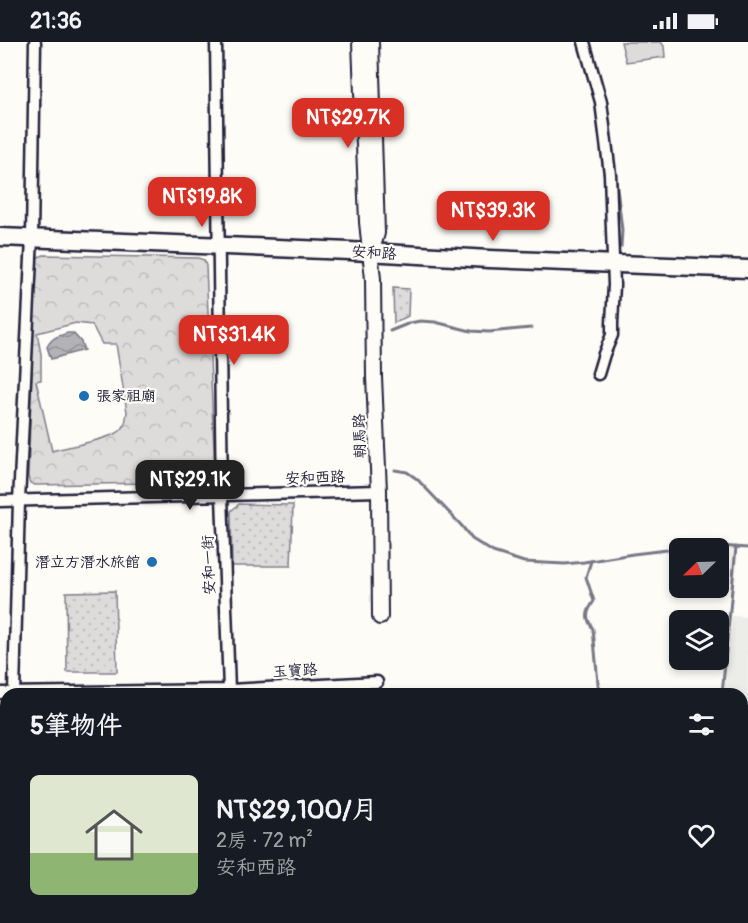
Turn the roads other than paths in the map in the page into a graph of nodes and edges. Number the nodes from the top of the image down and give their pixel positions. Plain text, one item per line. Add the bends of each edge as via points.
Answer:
1 (35, 42) edge
2 (216, 42) edge
3 (360, 42) edge
4 (371, 42) edge
5 (584, 42) edge
6 (0, 237) edge
7 (32, 238) junction
8 (218, 246) junction
9 (371, 252) junction
10 (613, 263) junction
11 (748, 269) edge
12 (598, 374) dead end
13 (379, 491) junction
14 (222, 496) junction
15 (0, 501) edge
16 (19, 501) junction
17 (380, 617) dead end
18 (377, 682) dead end
19 (14, 688) edge
20 (229, 688) edge
21 (266, 688) edge

1 - 7 street
2 - 8 street, 安和一街
3 - 9 street, 朝馬路
4 - 9 street, 朝馬路 via 377,233
5 - 10 street via 601,102 610,174
6 - 7 main road, 安和路
7 - 8 main road, 安和路
7 - 16 street
8 - 9 main road, 安和路
8 - 14 street, 安和一街
9 - 10 main road, 安和路
9 - 13 street, 朝馬路
10 - 11 main road, 安和路
10 - 12 street via 612,335
13 - 14 street, 安和西路
13 - 17 street, 朝馬路
14 - 16 street, 安和西路
14 - 20 street, 安和一街
15 - 16 street, 安和西路
16 - 19 street
18 - 21 street, 玉寶路

